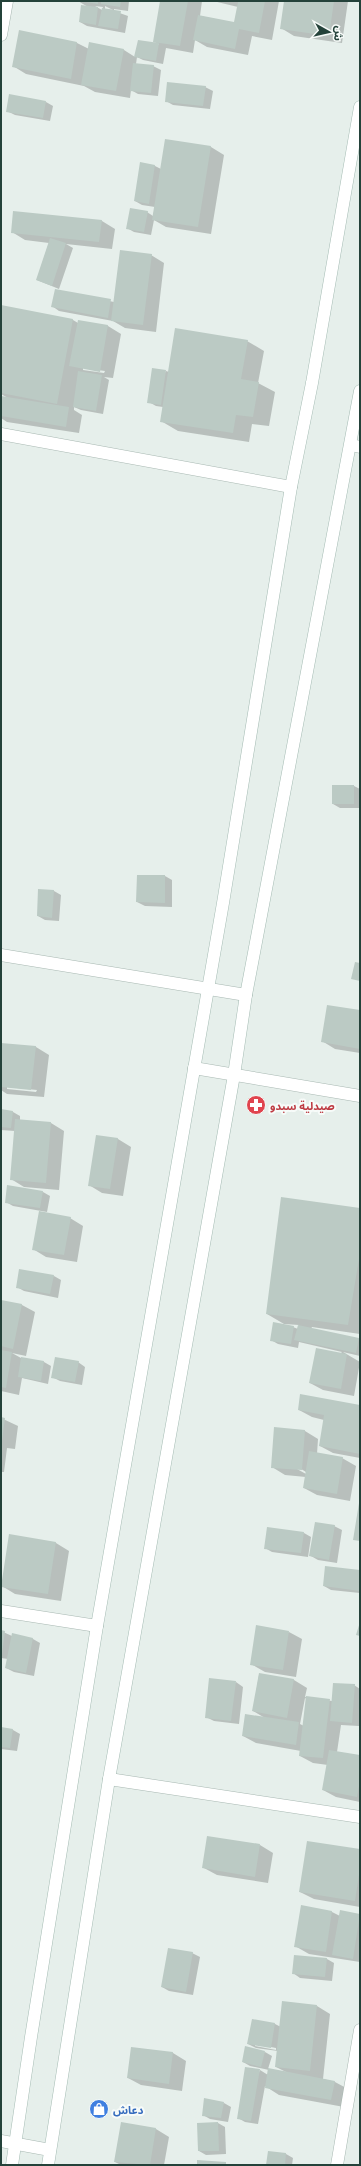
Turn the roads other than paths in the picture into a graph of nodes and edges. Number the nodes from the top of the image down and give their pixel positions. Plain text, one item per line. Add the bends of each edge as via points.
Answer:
1 (7, 1) edge
2 (1, 35) edge
3 (360, 107) edge
4 (360, 391) edge
5 (1, 434) edge
6 (355, 446) edge
7 (291, 487) junction
8 (1, 955) edge
9 (207, 988) junction
10 (246, 995) junction
11 (194, 1068) junction
12 (234, 1075) junction
13 (360, 1096) edge
14 (1, 1611) edge
15 (97, 1626) junction
16 (109, 1779) junction
17 (360, 1817) edge
18 (360, 2030) edge
19 (1, 2141) edge
20 (16, 2144) junction
21 (50, 2150) junction
22 (12, 2165) edge
23 (48, 2165) edge
24 (338, 2165) edge

1 - 2 main road
3 - 7 main road via 312,383
4 - 6 main road
5 - 7 main road
6 - 10 main road
7 - 9 main road
8 - 9 main road
9 - 10 main road
9 - 11 main road
10 - 12 main road
11 - 12 main road
11 - 15 main road
12 - 13 main road
12 - 16 main road
14 - 15 main road
15 - 20 main road
16 - 17 main road
16 - 21 main road
18 - 24 main road
19 - 20 main road
20 - 21 main road
20 - 22 main road
21 - 23 main road

